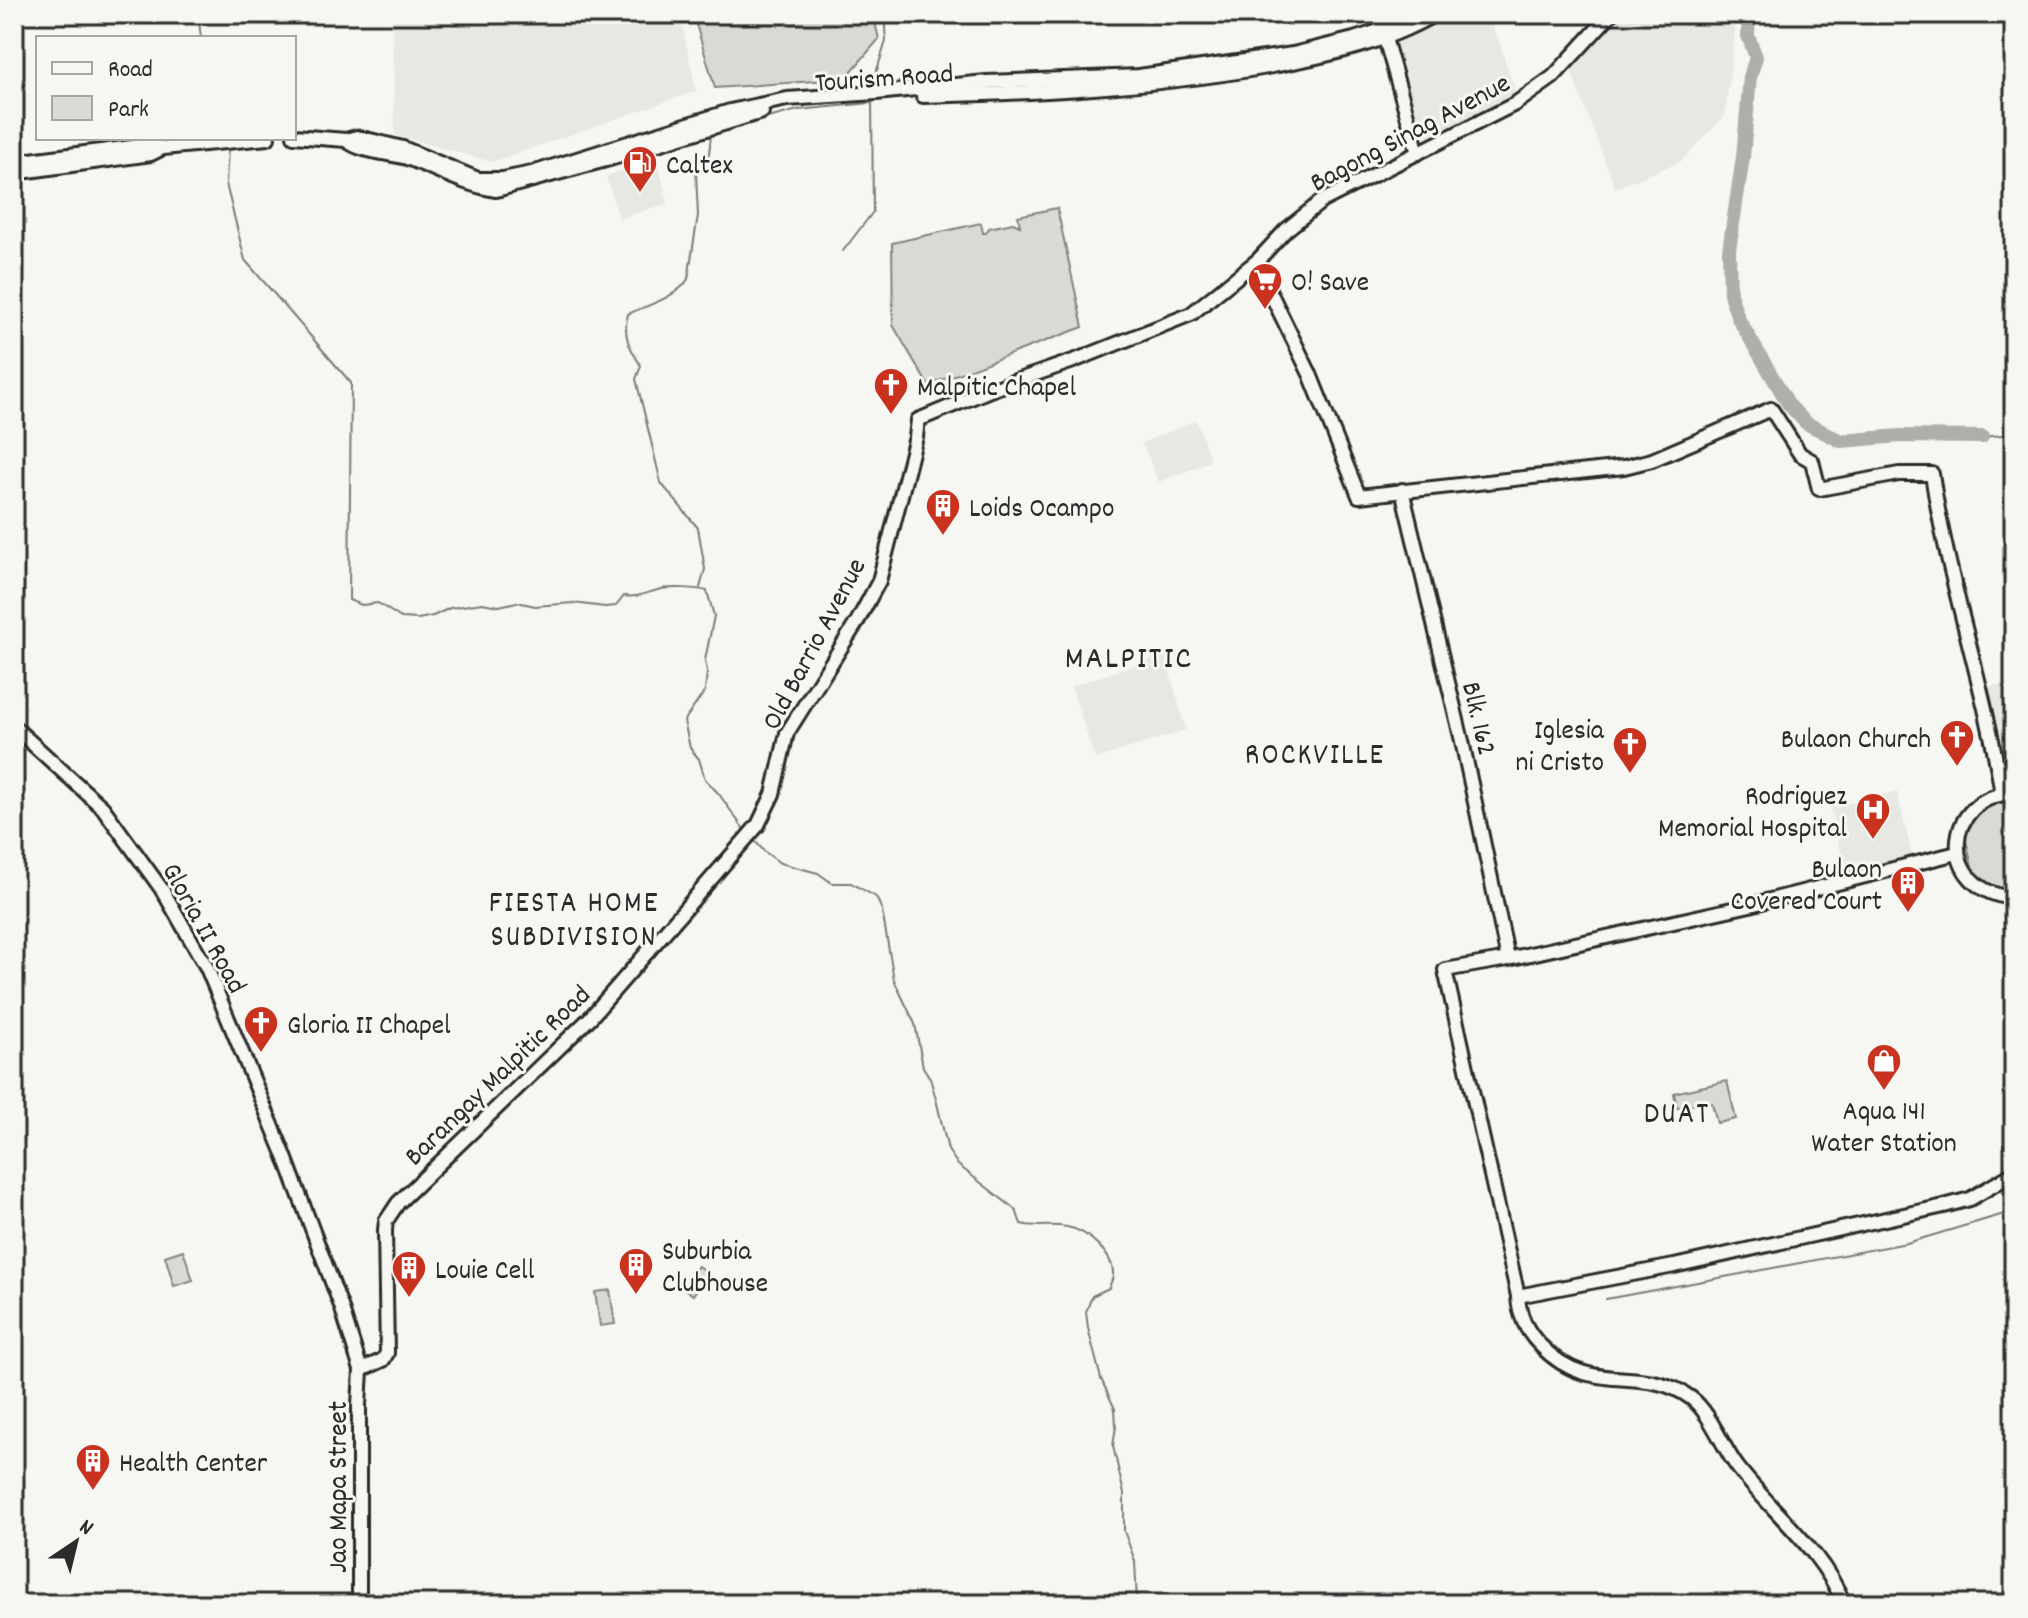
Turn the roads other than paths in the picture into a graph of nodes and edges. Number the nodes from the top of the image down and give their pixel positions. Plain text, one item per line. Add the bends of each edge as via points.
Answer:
1 (1378, 14) edge
2 (1415, 14) edge
3 (1435, 14) edge
4 (1611, 14) edge
5 (1383, 34) junction
6 (296, 136) edge
7 (244, 140) edge
8 (163, 148) junction
9 (1418, 153) junction
10 (14, 162) edge
11 (14, 173) edge
12 (1258, 260) junction
13 (918, 420) joint
14 (1402, 490) junction
15 (14, 727) edge
16 (2008, 793) edge
17 (748, 838) joint
18 (1957, 853) junction
19 (2014, 898) edge
20 (1508, 959) junction
21 (2014, 1173) edge
22 (1518, 1296) junction
23 (361, 1370) junction
24 (359, 1604) edge
25 (1844, 1604) edge

1 - 5 street
2 - 5 street, Tourism Road
3 - 5 street, Tourism Road
4 - 9 street, Bagong Sinag Avenue via 1543,86
5 - 6 street, Tourism Road via 1298,61 1175,82 869,96 769,110 496,190 346,140
5 - 9 street
7 - 8 street
8 - 10 street via 148,145
8 - 11 street
9 - 12 street, Bagong Sinag Avenue via 1322,201
12 - 13 street, Bagong Sinag Avenue via 1174,323
12 - 14 street via 1359,496
13 - 17 street, Old Barrio Avenue via 879,581 787,733 773,794
14 - 16 street via 1624,467 1771,409 1800,454 1812,461 1819,489 1899,474 1932,474
14 - 20 street, Blk. 162
15 - 23 street, Gloria II Road via 103,808 163,891 201,957 300,1195
16 - 18 street via 1977,804 1959,834
17 - 23 street, Barangay Malpitic Road via 590,1018 398,1203 385,1230 387,1353
18 - 19 street via 1968,878 1985,892
18 - 20 street
20 - 22 street via 1445,970
21 - 22 street via 1970,1199 1944,1206
22 - 25 street via 1525,1327 1563,1365 1586,1376 1669,1385 1698,1404 1738,1468 1817,1556
23 - 24 street, Jao Mapa Street

